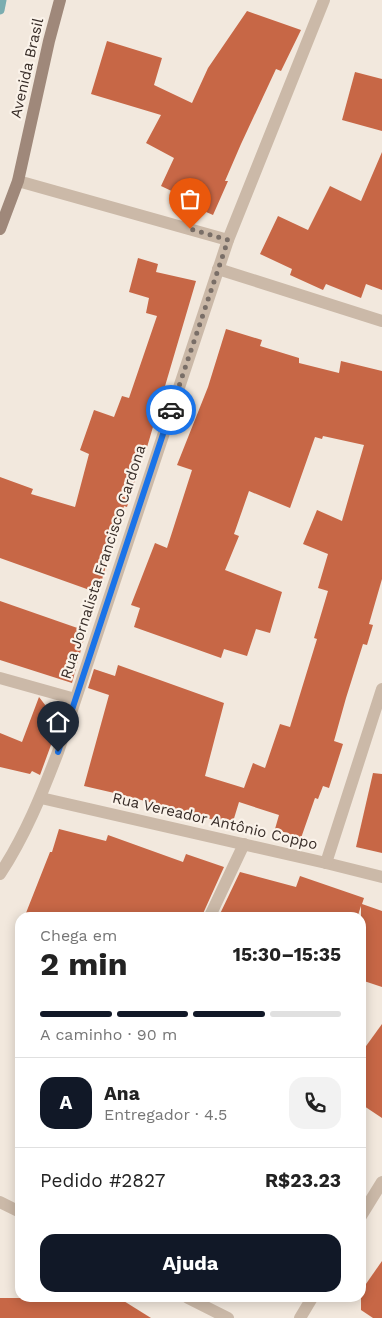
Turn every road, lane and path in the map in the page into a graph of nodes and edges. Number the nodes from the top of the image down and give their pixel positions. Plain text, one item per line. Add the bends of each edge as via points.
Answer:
1 (60, 0) edge
2 (324, 0) edge
3 (18, 181) junction
4 (0, 229) edge
5 (228, 240) junction
6 (218, 269) junction
7 (382, 321) edge
8 (0, 678) edge
9 (382, 689) edge
10 (75, 699) junction
11 (41, 798) junction
12 (244, 844) junction
13 (326, 863) junction
14 (0, 874) edge
15 (382, 877) edge
16 (213, 912) edge
17 (382, 1182) edge
18 (0, 1202) edge
19 (366, 1208) edge
20 (15, 1210) edge
21 (196, 1302) edge
22 (310, 1302) edge
23 (228, 1318) edge
24 (300, 1318) edge

1 - 3 main road, Avenida Brasil
2 - 5 street, Rua Jornalista Francisco Cardona
3 - 4 main road, Avenida Brasil
3 - 5 street
5 - 6 street, Rua Jornalista Francisco Cardona
6 - 7 street
6 - 10 street, Rua Jornalista Francisco Cardona
8 - 10 street
9 - 13 street
10 - 11 street, Rua Jornalista Francisco Cardona
11 - 12 street, Rua Vereador Antônio Coppo
11 - 14 street, Rua Jornalista Francisco Cardona
12 - 13 street, Rua Vereador Antônio Coppo
12 - 16 street
13 - 15 street, Rua Vereador Antônio Coppo
17 - 19 street
18 - 20 street
21 - 23 street
22 - 24 street

